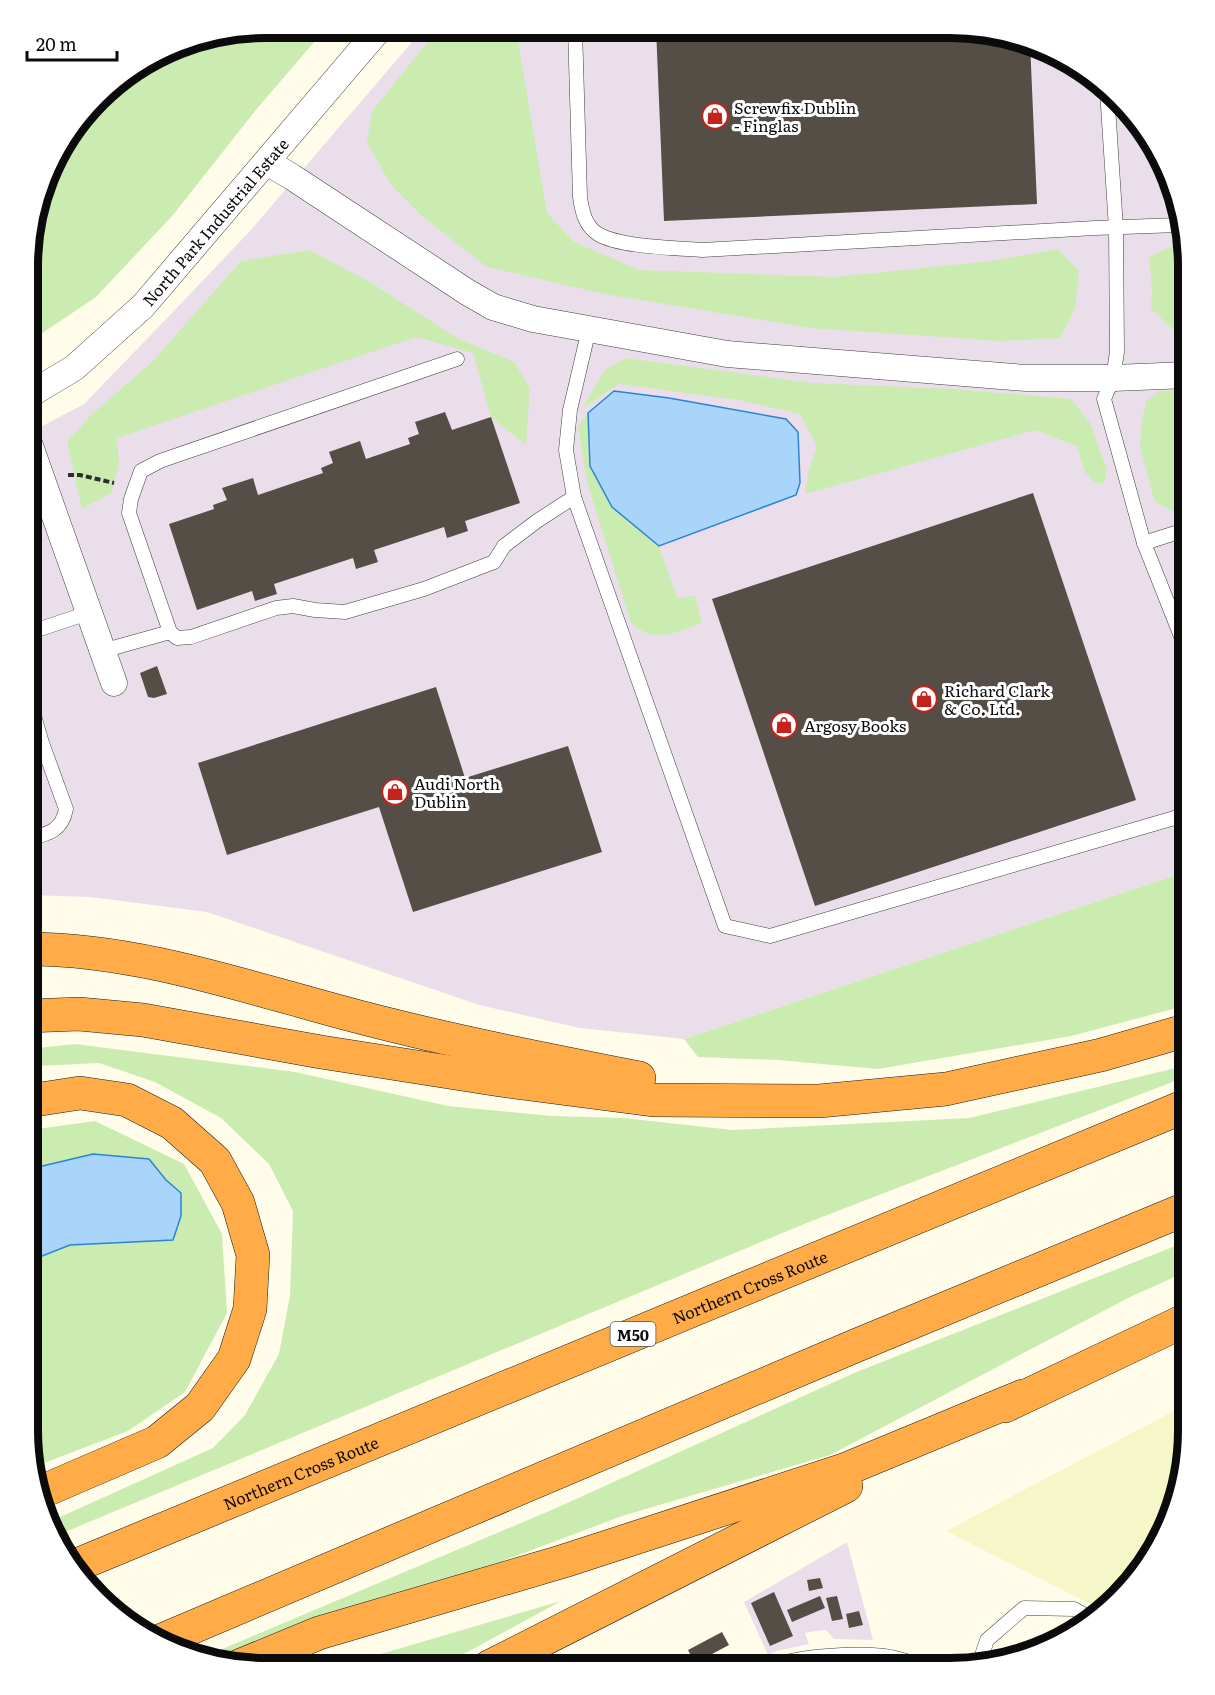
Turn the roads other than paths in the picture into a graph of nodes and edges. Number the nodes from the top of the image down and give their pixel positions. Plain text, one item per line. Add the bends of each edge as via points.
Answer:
1 (372, 38) edge
2 (575, 38) edge
3 (1108, 101) edge
4 (267, 162) junction
5 (1174, 225) edge
6 (1116, 228) junction
7 (589, 329) junction
8 (457, 359) dead end
9 (1178, 375) edge
10 (1113, 378) junction
11 (38, 390) edge
12 (38, 469) edge
13 (574, 497) junction
14 (1178, 532) edge
15 (1144, 543) junction
16 (88, 612) junction
17 (1178, 629) edge
18 (38, 630) edge
19 (170, 632) junction
20 (102, 651) junction
21 (114, 684) dead end
22 (38, 729) edge
23 (1178, 817) edge
24 (38, 837) edge
25 (38, 949) edge
26 (38, 1016) edge
27 (1178, 1033) edge
28 (38, 1100) edge
29 (731, 1100) junction
30 (1178, 1109) edge
31 (1178, 1212) edge
32 (1178, 1324) edge
33 (1023, 1396) junction
34 (45, 1490) edge
35 (82, 1563) edge
36 (1083, 1614) edge
37 (171, 1637) edge
38 (982, 1655) edge
39 (259, 1658) edge
40 (507, 1658) edge
41 (812, 1658) edge
42 (892, 1658) edge

1 - 4 street, North Park Industrial Estate
2 - 6 lane via 582,213 589,226 615,241 702,250
3 - 6 lane
4 - 7 street via 493,307
4 - 11 street, North Park Industrial Estate via 143,306 74,368
5 - 6 lane
6 - 10 lane via 1117,351
7 - 10 street via 727,354 1026,378
7 - 13 lane via 570,410 566,450
8 - 19 lane via 160,461 141,471 129,513
9 - 10 street
10 - 15 lane via 1104,399
12 - 16 street
13 - 19 lane via 504,546 494,562 424,589 345,612 293,606 276,608 191,637 177,638
13 - 23 lane via 725,926 770,936
14 - 15 lane
15 - 17 lane
16 - 18 lane
16 - 20 street
19 - 20 lane
20 - 21 street
22 - 24 lane via 66,809 64,819 49,834
25 - 29 highway via 136,960 367,1019
26 - 29 highway via 79,1014 143,1020 321,1052 653,1100
27 - 29 highway via 1101,1055 946,1089 819,1101
28 - 34 highway via 80,1094 127,1100 171,1123 215,1161 238,1203 253,1255 250,1310 234,1359 200,1407 157,1442
30 - 35 highway, Northern Cross Route / M50
31 - 37 highway
32 - 33 highway
33 - 39 highway via 844,1470 564,1561 319,1633
33 - 40 highway
36 - 38 lane via 1074,1609 1024,1608 987,1640
41 - 42 lane

